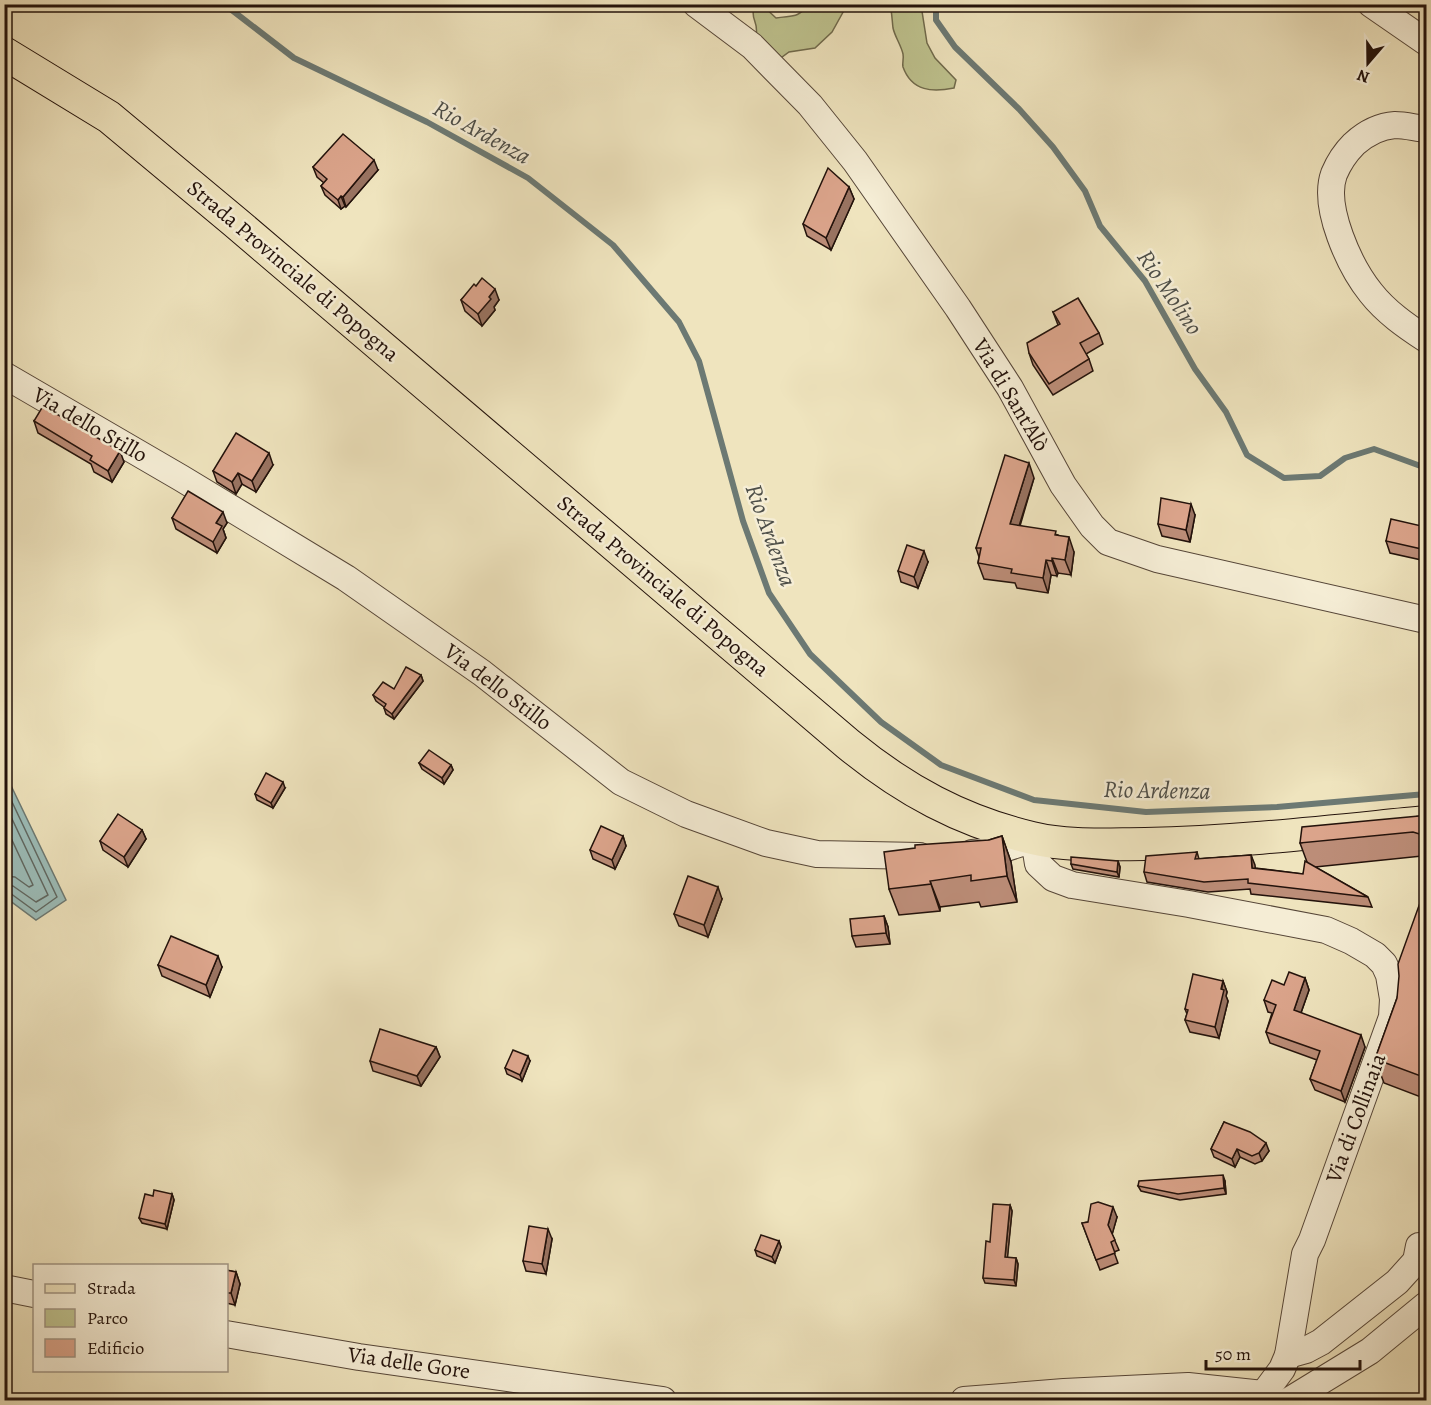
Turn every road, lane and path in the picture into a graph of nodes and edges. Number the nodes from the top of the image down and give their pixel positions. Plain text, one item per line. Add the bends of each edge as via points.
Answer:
1 (696, 4) edge
2 (1371, 4) edge
3 (1426, 42) edge
4 (4, 53) edge
5 (1426, 129) edge
6 (1426, 339) edge
7 (4, 375) edge
8 (1426, 620) edge
9 (1426, 822) edge
10 (1034, 839) junction
11 (1419, 1246) dead end
12 (4, 1288) edge
13 (33, 1294) edge
14 (1426, 1305) edge
15 (228, 1334) edge
16 (1288, 1355) junction
17 (1261, 1397) edge
18 (663, 1401) edge
19 (964, 1401) edge
20 (1290, 1401) edge

1 - 8 street, Via di Sant'Alò via 752,46 810,105 855,161 1010,388 1063,485 1108,542 1157,559
2 - 3 street
4 - 10 main road, Strada Provinciale di Popogna via 118,125 886,774 945,809
5 - 6 street via 1394,125 1360,139 1343,155 1333,176 1332,192 1340,237 1370,293 1395,318
7 - 10 street, Via dello Stillo via 346,578 483,673 621,782 686,814 766,843 817,854 947,856 997,851
9 - 10 main road, Strada Provinciale di Popogna via 1204,843 1070,844
10 - 16 street, Via di Collinaia via 1038,864 1053,878 1072,885 1326,930 1375,955 1384,964 1393,999 1392,1017 1305,1254
11 - 16 street via 1416,1262 1396,1282 1321,1342
12 - 13 street
14 - 20 street via 1370,1351
15 - 18 street, Via delle Gore
16 - 17 street, Via di Collinaia
17 - 19 street via 1188,1386

